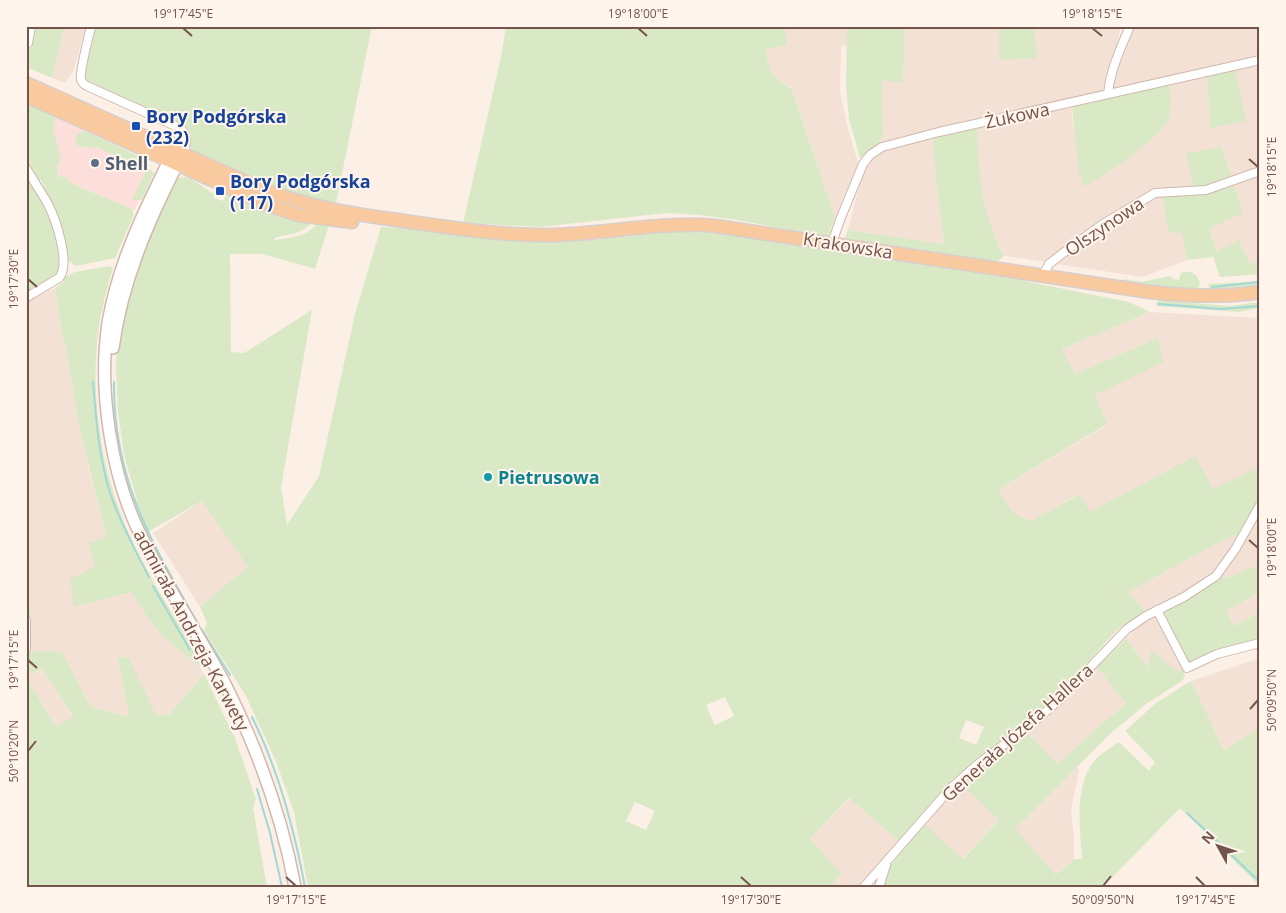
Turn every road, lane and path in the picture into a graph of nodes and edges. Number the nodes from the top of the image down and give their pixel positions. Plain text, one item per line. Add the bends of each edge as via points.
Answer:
1 (31, 26) edge
2 (91, 26) edge
3 (1130, 26) edge
4 (28, 44) dead end
5 (1260, 60) edge
6 (26, 83) edge
7 (1108, 94) junction
8 (27, 97) edge
9 (150, 153) junction
10 (176, 157) junction
11 (26, 168) edge
12 (1260, 171) edge
13 (162, 175) junction
14 (832, 243) junction
15 (1044, 275) junction
16 (1260, 292) edge
17 (26, 298) edge
18 (107, 399) junction
19 (1260, 504) edge
20 (1157, 610) junction
21 (26, 620) edge
22 (1260, 643) edge
23 (26, 649) edge
24 (888, 861) junction
25 (295, 887) edge
26 (864, 887) edge
27 (879, 887) edge

1 - 4 street
2 - 10 street via 81,80 87,86 182,130
3 - 7 street
5 - 7 street, Żukowa
6 - 10 main road, Krakowska
7 - 14 street, Żukowa via 882,147 863,164
8 - 9 main road, Krakowska
9 - 10 main road, Krakowska
9 - 13 main road via 159,164
10 - 13 main road, admirała Andrzeja Karwety
10 - 14 main road, Krakowska via 294,200 337,211 434,226 552,235 664,224 698,224
10 - 18 main road, admirała Andrzeja Karwety via 132,266 115,333
11 - 17 street via 49,207 62,246 64,265 57,280
12 - 15 street, Olszynowa via 1206,190 1155,193 1071,247 1049,264
13 - 18 main road, admirała Andrzeja Karwety via 130,247 115,292 105,354
14 - 15 main road, Krakowska
15 - 16 main road, Krakowska via 1178,295 1220,296
18 - 25 main road, admirała Andrzeja Karwety via 115,462 130,511 141,537 226,687 256,752 284,830
19 - 20 street, Generała Józefa Hallera via 1216,576
20 - 22 street via 1187,668 1217,654
20 - 24 street, Generała Józefa Hallera via 1127,629 1034,722 950,789
21 - 23 street
24 - 26 street, Generała Józefa Hallera
24 - 27 street

